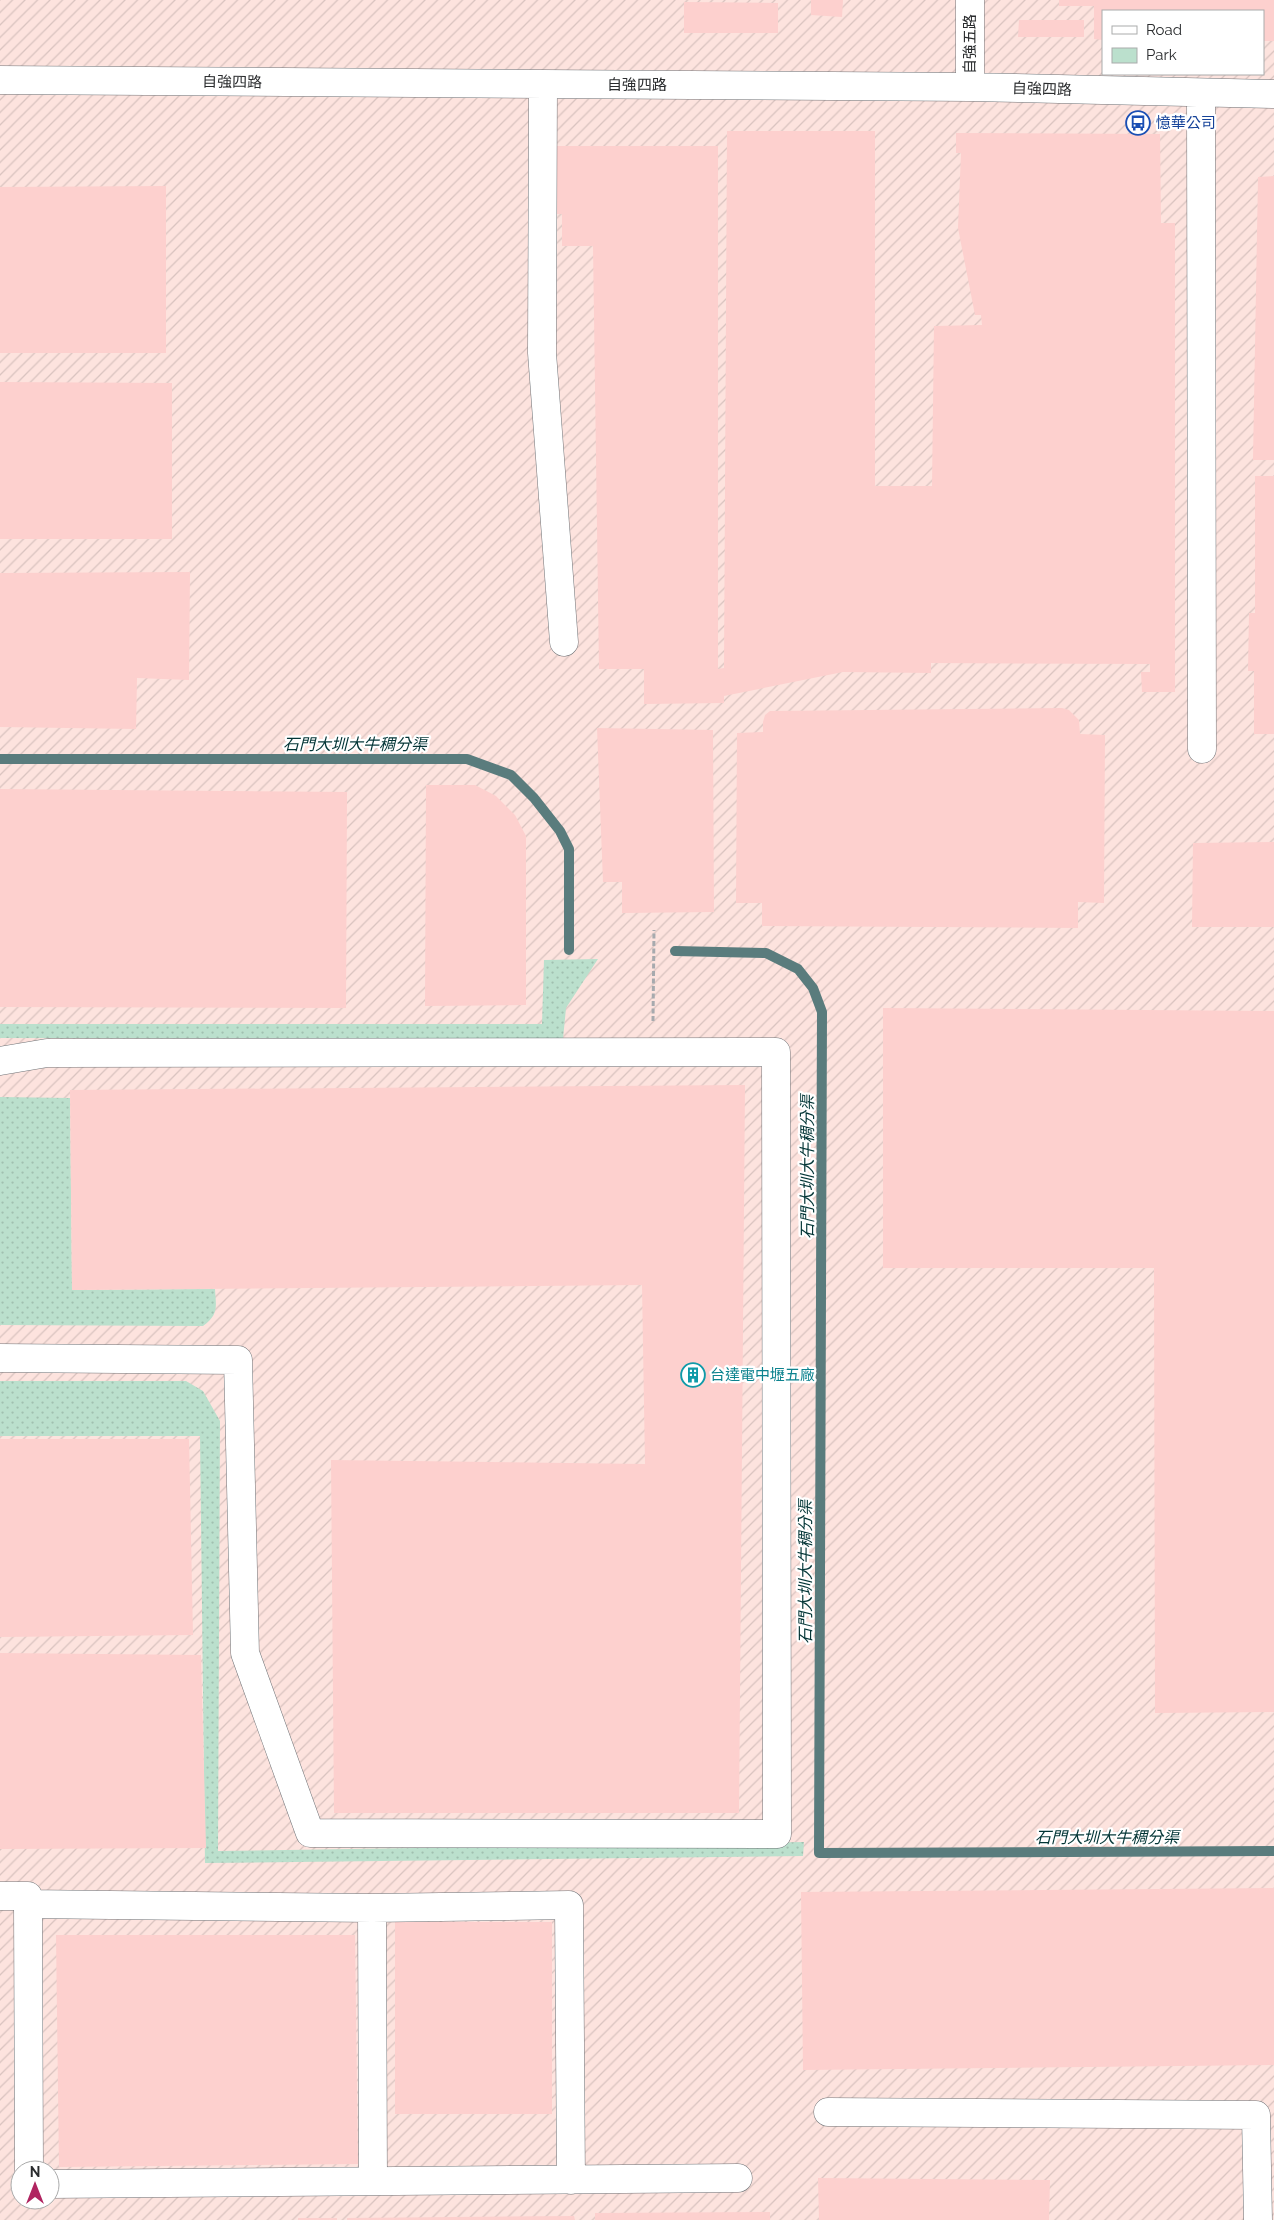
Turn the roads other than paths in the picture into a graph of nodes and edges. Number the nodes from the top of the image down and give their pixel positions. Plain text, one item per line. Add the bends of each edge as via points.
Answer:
1 (970, 0) edge
2 (0, 80) edge
3 (543, 85) junction
4 (970, 88) junction
5 (1201, 94) junction
6 (1274, 94) edge
7 (564, 642) dead end
8 (1202, 749) dead end
9 (0, 1061) edge
10 (0, 1358) edge
11 (0, 1896) edge
12 (28, 1904) junction
13 (372, 1908) junction
14 (828, 2112) dead end
15 (30, 2160) edge
16 (738, 2178) dead end
17 (571, 2180) junction
18 (374, 2181) junction
19 (60, 2184) edge
20 (1258, 2220) edge

1 - 4 street, 自強五路
2 - 3 street, 自強四路
3 - 4 street, 自強四路
3 - 7 street via 542,353
4 - 5 street, 自強四路
5 - 6 street, 自強四路
5 - 8 street
9 - 10 street via 47,1053 776,1052 778,1834 310,1833 245,1653 238,1360
11 - 12 street via 28,1896
12 - 13 street
12 - 15 street
13 - 17 street via 569,1905
13 - 18 street
14 - 20 street via 1256,2115
16 - 17 street
17 - 18 street
18 - 19 street

